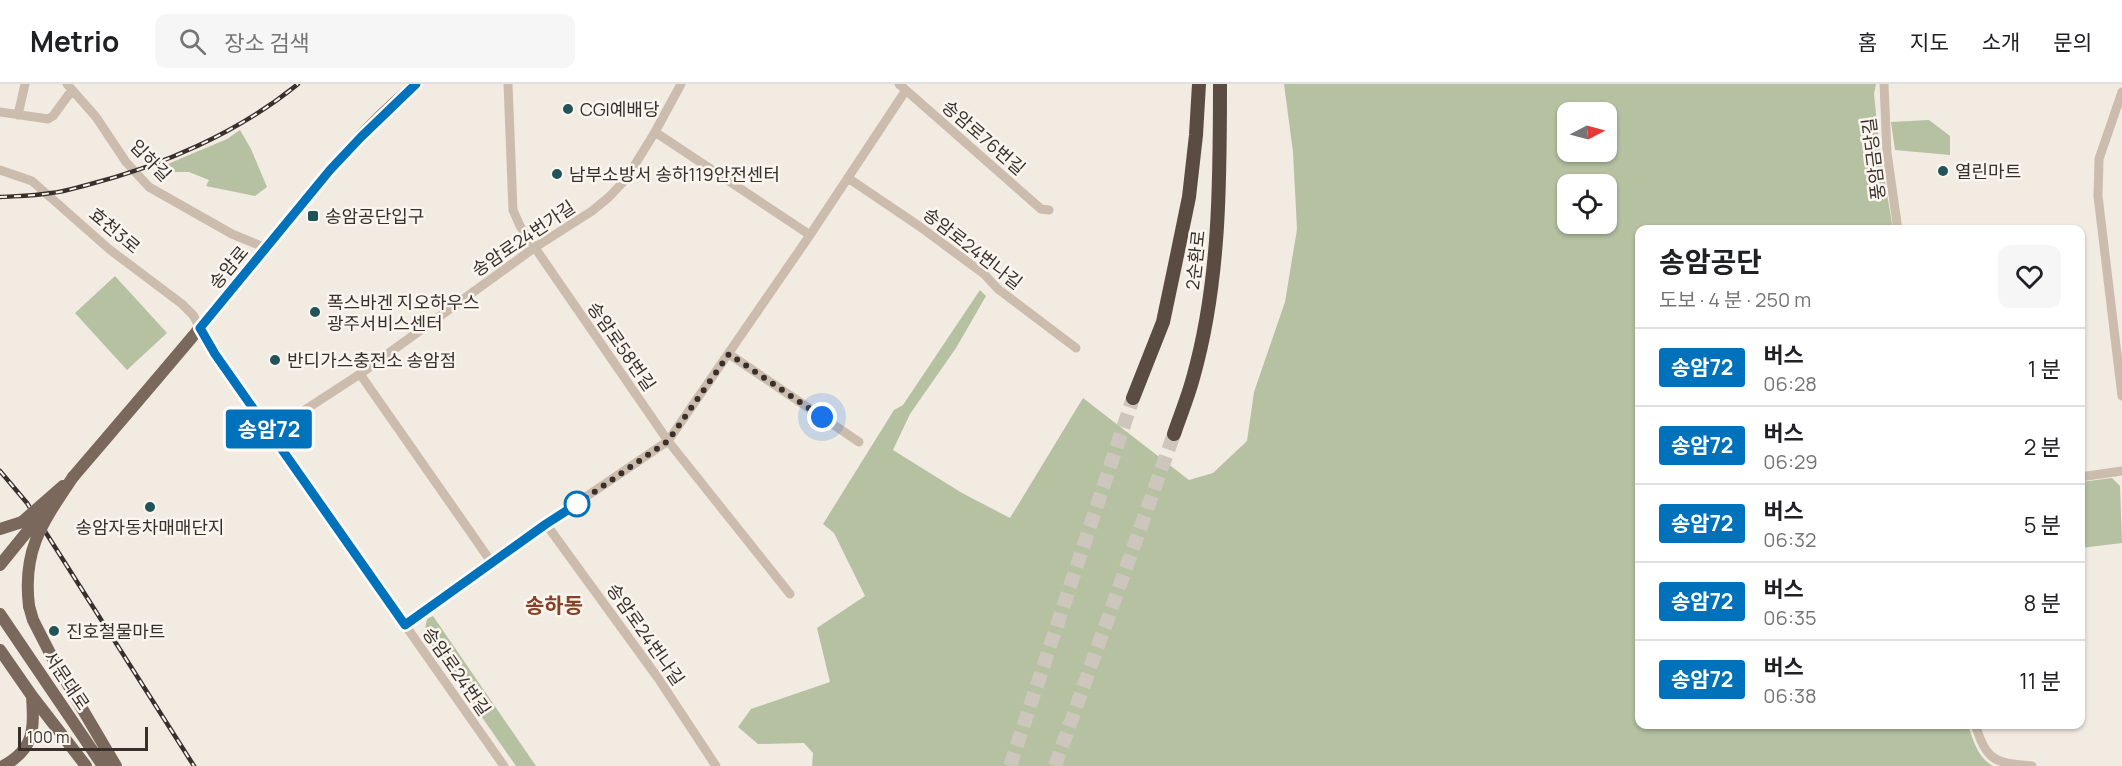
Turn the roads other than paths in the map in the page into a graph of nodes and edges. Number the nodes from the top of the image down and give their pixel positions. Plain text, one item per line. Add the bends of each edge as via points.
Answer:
1 (25, 84) edge
2 (416, 84) edge
3 (508, 84) edge
4 (681, 84) edge
5 (1199, 84) edge
6 (1220, 84) edge
7 (1884, 84) edge
8 (70, 87) edge
9 (902, 87) edge
10 (2122, 92) edge
11 (0, 112) edge
12 (18, 115) junction
13 (655, 132) junction
14 (0, 170) edge
15 (848, 178) junction
16 (1049, 210) dead end
17 (1897, 225) edge
18 (810, 235) junction
19 (266, 248) junction
20 (534, 248) junction
21 (200, 328) junction
22 (1076, 348) dead end
23 (729, 354) junction
24 (360, 374) junction
25 (2122, 396) edge
26 (1133, 398) tunnel mouth
27 (272, 432) junction
28 (1174, 434) tunnel mouth
29 (668, 441) junction
30 (860, 442) dead end
31 (2122, 471) edge
32 (2085, 476) edge
33 (73, 477) junction
34 (546, 524) junction
35 (0, 529) edge
36 (492, 563) junction
37 (0, 565) edge
38 (790, 594) dead end
39 (0, 614) edge
40 (405, 625) junction
41 (0, 650) edge
42 (32, 696) junction
43 (1977, 729) edge
44 (3, 766) edge
45 (86, 766) edge
46 (103, 766) edge
47 (116, 766) edge
48 (504, 766) edge
49 (716, 766) edge
50 (2032, 766) edge

1 - 12 street
2 - 19 main road, 송암로 via 361,137
3 - 20 street, 송암로58번길 via 513,210
4 - 13 street, 송암로24번가길
5 - 26 highway, 2순환로 via 1189,197 1173,276 1163,322
6 - 28 highway, 2순환로 via 1212,284 1193,379
7 - 17 street, 풍암금당길 via 1887,153
8 - 12 street via 48,119
8 - 19 street, 입하길 via 126,162 150,187 232,234
9 - 15 street
9 - 16 street, 송암로76번길 via 1041,209
10 - 25 street via 2099,159 2098,196
11 - 12 street
13 - 18 street
13 - 20 street, 송암로24번가길 via 618,189 592,211
14 - 21 street, 효천3로 via 32,182 109,249 182,304
15 - 18 street
15 - 22 street, 송암로24번나길 via 984,274
18 - 23 street
19 - 21 main road, 송암로
20 - 24 street, 송암로24번가길
20 - 29 street, 송암로58번길
21 - 27 street, 송암로24번길
21 - 33 main road, 송암로
23 - 29 street
23 - 30 street
24 - 27 street, 송암로24번가길
24 - 36 street
27 - 40 street, 송암로24번길
29 - 34 street
29 - 38 street, 송암로58번길
31 - 32 street
33 - 35 main road, bridge via 30,517
33 - 37 main road, bridge
33 - 47 main road, bridge via 37,536 27,572 29,606 54,661
34 - 36 street
34 - 49 street, 송암로24번나길 via 658,678
36 - 40 street
39 - 46 main road, 서문대로
40 - 48 street, 송암로24번길
41 - 42 main road, 서문대로
42 - 44 main road via 34,723 28,746
42 - 45 main road, 서문대로
43 - 50 street via 1986,752 1996,760

